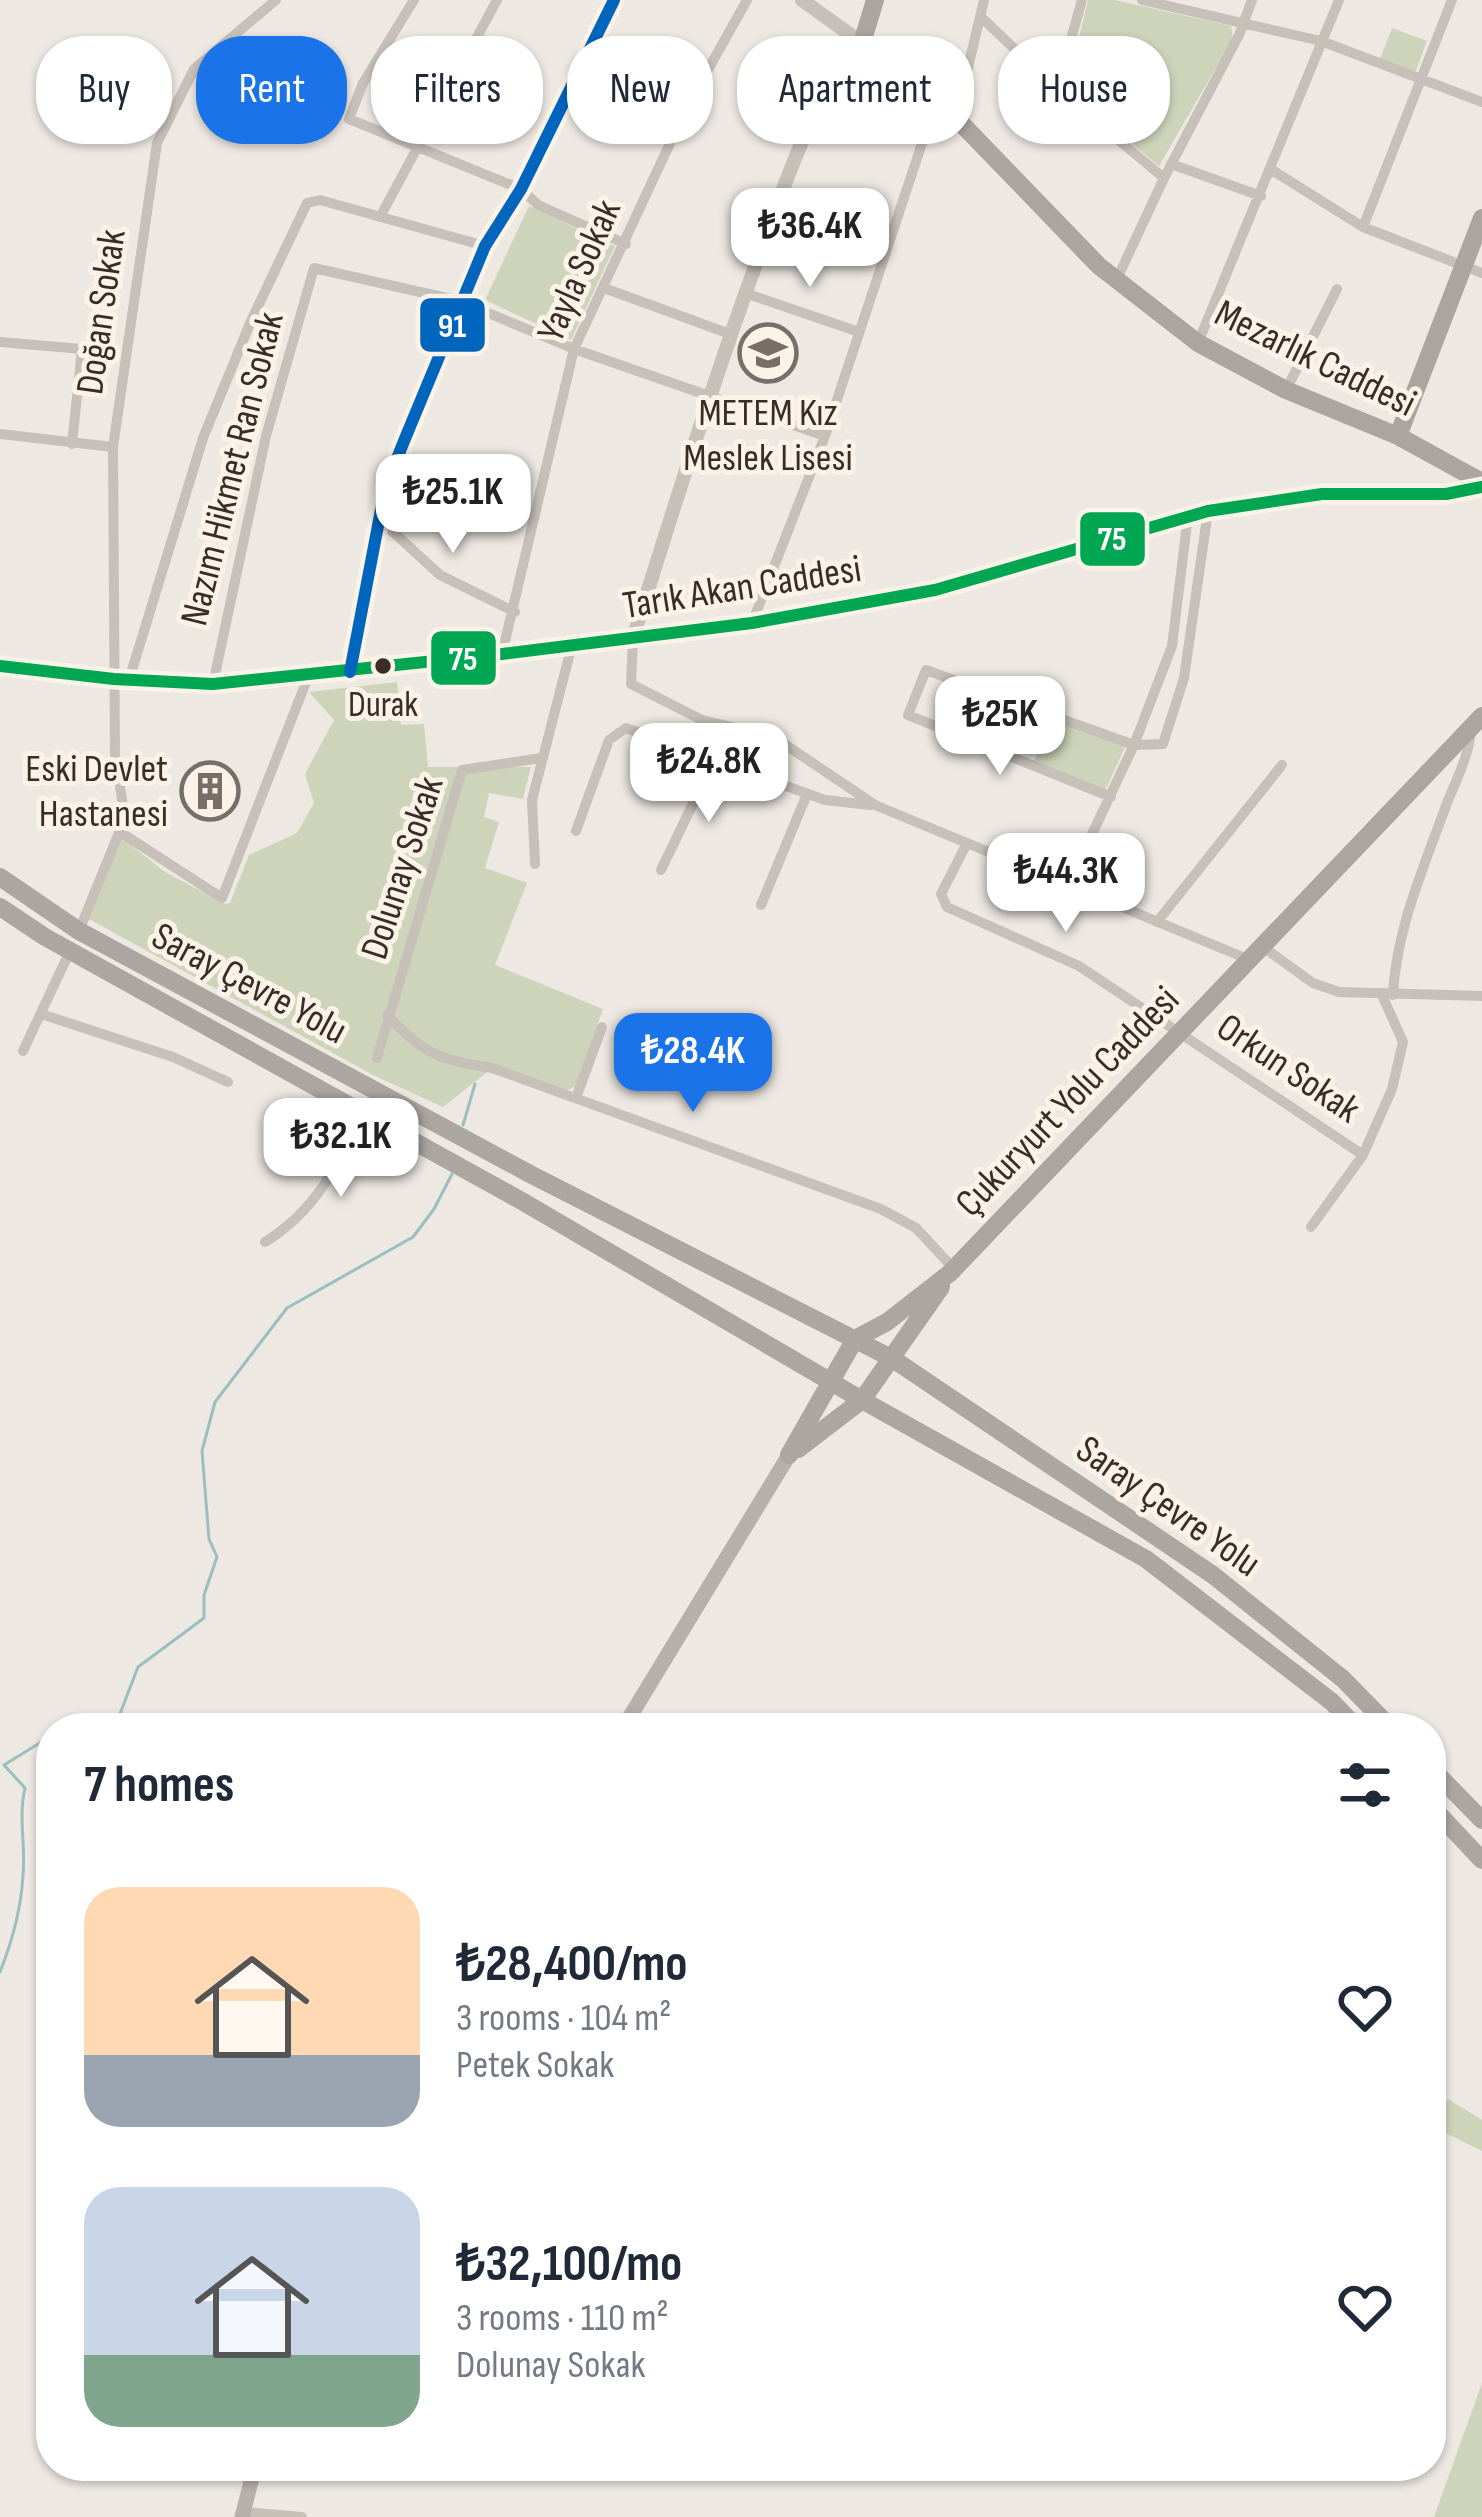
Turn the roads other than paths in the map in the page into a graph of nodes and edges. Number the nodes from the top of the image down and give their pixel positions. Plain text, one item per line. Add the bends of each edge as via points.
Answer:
1 (276, 0) edge
2 (414, 0) edge
3 (497, 0) edge
4 (614, 0) edge
5 (748, 0) edge
6 (802, 0) edge
7 (875, 0) edge
8 (984, 0) edge
9 (1082, 0) edge
10 (1142, 0) edge
11 (1252, 0) edge
12 (1340, 0) edge
13 (1452, 0) edge
14 (1171, 3) edge
15 (981, 17) junction
16 (1244, 22) junction
17 (852, 36) edge
18 (864, 36) edge
19 (1001, 36) edge
20 (1072, 36) edge
21 (1321, 41) junction
22 (974, 45) edge
23 (1421, 80) junction
24 (1482, 102) edge
25 (974, 136) edge
26 (800, 144) edge
27 (922, 144) edge
28 (1124, 144) edge
29 (418, 150) junction
30 (1171, 164) junction
31 (1272, 170) junction
32 (1164, 178) junction
33 (521, 189) junction
34 (1262, 196) junction
35 (380, 217) junction
36 (1482, 218) edge
37 (1363, 227) junction
38 (626, 244) junction
39 (485, 246) junction
40 (1473, 269) edge
41 (1117, 279) junction
42 (604, 288) junction
43 (1336, 290) dead end
44 (746, 293) junction
45 (460, 301) junction
46 (859, 332) junction
47 (730, 334) junction
48 (0, 342) edge
49 (1198, 343) junction
50 (574, 349) junction
51 (1286, 390) junction
52 (709, 394) junction
53 (0, 434) edge
54 (825, 436) junction
55 (1398, 436) junction
56 (72, 444) junction
57 (113, 447) junction
58 (1482, 484) edge
59 (1198, 514) junction
60 (379, 519) junction
61 (515, 612) junction
62 (752, 623) junction
63 (633, 638) junction
64 (572, 646) junction
65 (502, 655) junction
66 (0, 666) edge
67 (350, 672) junction
68 (308, 677) junction
69 (122, 680) junction
70 (1160, 680) junction
71 (213, 684) junction
72 (1181, 686) junction
73 (1477, 722) edge
74 (1134, 745) junction
75 (541, 758) junction
76 (714, 760) junction
77 (1282, 765) dead end
78 (807, 794) junction
79 (1111, 797) junction
80 (875, 805) junction
81 (576, 831) dead end
82 (120, 832) junction
83 (967, 843) junction
84 (535, 864) dead end
85 (662, 870) dead end
86 (0, 877) edge
87 (1068, 885) junction
88 (761, 905) dead end
89 (0, 907) edge
90 (1157, 922) junction
91 (80, 931) junction
92 (70, 951) junction
93 (1256, 954) junction
94 (1387, 995) junction
95 (1482, 996) edge
96 (41, 1013) junction
97 (388, 1015) junction
98 (602, 1027) dead end
99 (1180, 1034) junction
100 (23, 1052) dead end
101 (377, 1058) dead end
102 (228, 1082) dead end
103 (576, 1099) junction
104 (360, 1111) junction
105 (1363, 1155) junction
106 (1311, 1226) dead end
107 (265, 1242) dead end
108 (952, 1271) junction
109 (855, 1339) junction
110 (893, 1359) junction
111 (829, 1379) junction
112 (862, 1400) junction
113 (789, 1455) junction
114 (632, 1713) edge
115 (1343, 1713) edge
116 (1376, 1713) edge
117 (1446, 1783) edge
118 (1482, 1820) edge
119 (1446, 1822) edge
120 (1482, 1860) edge
121 (251, 2481) edge
122 (243, 2514) edge
123 (302, 2517) edge

1 - 57 street, Doğan Sokak via 194,69 157,143
2 - 29 street via 349,119
3 - 29 street
4 - 33 street
5 - 38 street, Yayla Sokak via 686,109
6 - 17 street, Mezarlık Caddesi
7 - 18 main road
8 - 15 street
9 - 20 street
10 - 14 street
11 - 16 street
12 - 21 street
13 - 23 street
14 - 16 street
15 - 19 street
15 - 22 street
16 - 21 street
16 - 30 street
21 - 23 street
21 - 31 street
23 - 24 street
23 - 37 street
25 - 41 main road, Mezarlık Caddesi
26 - 44 street
27 - 46 street
28 - 32 street
29 - 33 street
29 - 35 street
30 - 32 street
30 - 34 street
31 - 34 street
31 - 37 street
32 - 41 street
33 - 38 street via 538,205
33 - 39 street
34 - 49 street
35 - 39 street
35 - 69 street via 307,203 203,438
36 - 40 main road
37 - 40 street
38 - 42 street, Yayla Sokak
39 - 45 street
40 - 55 main road
41 - 49 main road, Mezarlık Caddesi
42 - 47 street
42 - 50 street, Yayla Sokak
43 - 51 street
44 - 46 street
44 - 47 street
45 - 50 street
45 - 60 street
45 - 71 street, Nazım Hikmet Ran Sokak via 314,268 266,436
46 - 54 street
47 - 52 street
48 - 56 street via 82,349
49 - 51 main road, Mezarlık Caddesi
50 - 52 street
50 - 61 street, Yayla Sokak
51 - 55 main road, Mezarlık Caddesi
52 - 54 street
52 - 63 street
53 - 56 street
54 - 62 street
55 - 58 main road, Mezarlık Caddesi
56 - 57 street
57 - 69 street, Doğan Sokak
58 - 59 main road, Tarık Akan Caddesi via 1446,494 1322,494
59 - 62 main road, Tarık Akan Caddesi via 934,590
59 - 70 street
59 - 72 street
60 - 61 street via 440,575
60 - 67 street
61 - 65 street, Yayla Sokak
62 - 63 main road, Tarık Akan Caddesi
63 - 64 main road, Tarık Akan Caddesi
63 - 80 street via 631,684 702,720 774,737
64 - 65 main road, Tarık Akan Caddesi
64 - 75 street
65 - 67 main road, Tarık Akan Caddesi
66 - 69 main road, Tarık Akan Caddesi
67 - 68 main road, Tarık Akan Caddesi
68 - 71 main road, Tarık Akan Caddesi
68 - 82 street via 222,898
69 - 71 main road, Tarık Akan Caddesi
69 - 82 street, Doğan Sokak
70 - 72 street
70 - 74 street
72 - 74 street via 1163,745
73 - 93 main road, Çukuryurt Yolu Caddesi
73 - 94 street
74 - 79 street
74 - 79 street via 926,670 908,715
75 - 84 street via 532,800
75 - 97 street, Dolunay Sokak via 462,770
76 - 78 street
76 - 81 street via 626,728 609,740
76 - 85 street
77 - 90 street
78 - 80 street
78 - 88 street
79 - 87 street
80 - 83 street
82 - 91 street
83 - 87 street
83 - 99 street, Orkun Sokak via 941,894 947,907 1079,966
86 - 91 highway, Saray Çevre Yolu
87 - 90 street
89 - 92 highway, Saray Çevre Yolu
90 - 93 street
91 - 109 highway, Saray Çevre Yolu
92 - 96 street
92 - 104 highway, Saray Çevre Yolu
93 - 94 street via 1339,992
93 - 99 main road, Çukuryurt Yolu Caddesi
94 - 95 street
94 - 105 street via 1402,1042
96 - 100 street
96 - 102 street
97 - 101 street, Dolunay Sokak
97 - 103 street via 419,1048
98 - 103 street
99 - 105 street, Orkun Sokak
99 - 108 main road, Çukuryurt Yolu Caddesi
103 - 108 street via 881,1209 916,1228
104 - 107 street via 313,1202
104 - 111 highway, Saray Çevre Yolu
105 - 106 street
108 - 109 highway
108 - 110 highway
109 - 110 highway, Saray Çevre Yolu
109 - 111 highway
110 - 112 highway
110 - 116 highway, Saray Çevre Yolu via 1214,1575
111 - 112 highway, Saray Çevre Yolu
111 - 113 highway
112 - 113 highway
112 - 115 highway, Saray Çevre Yolu via 1146,1559
113 - 114 main road
117 - 118 highway
119 - 120 highway
121 - 122 main road
122 - 123 street

